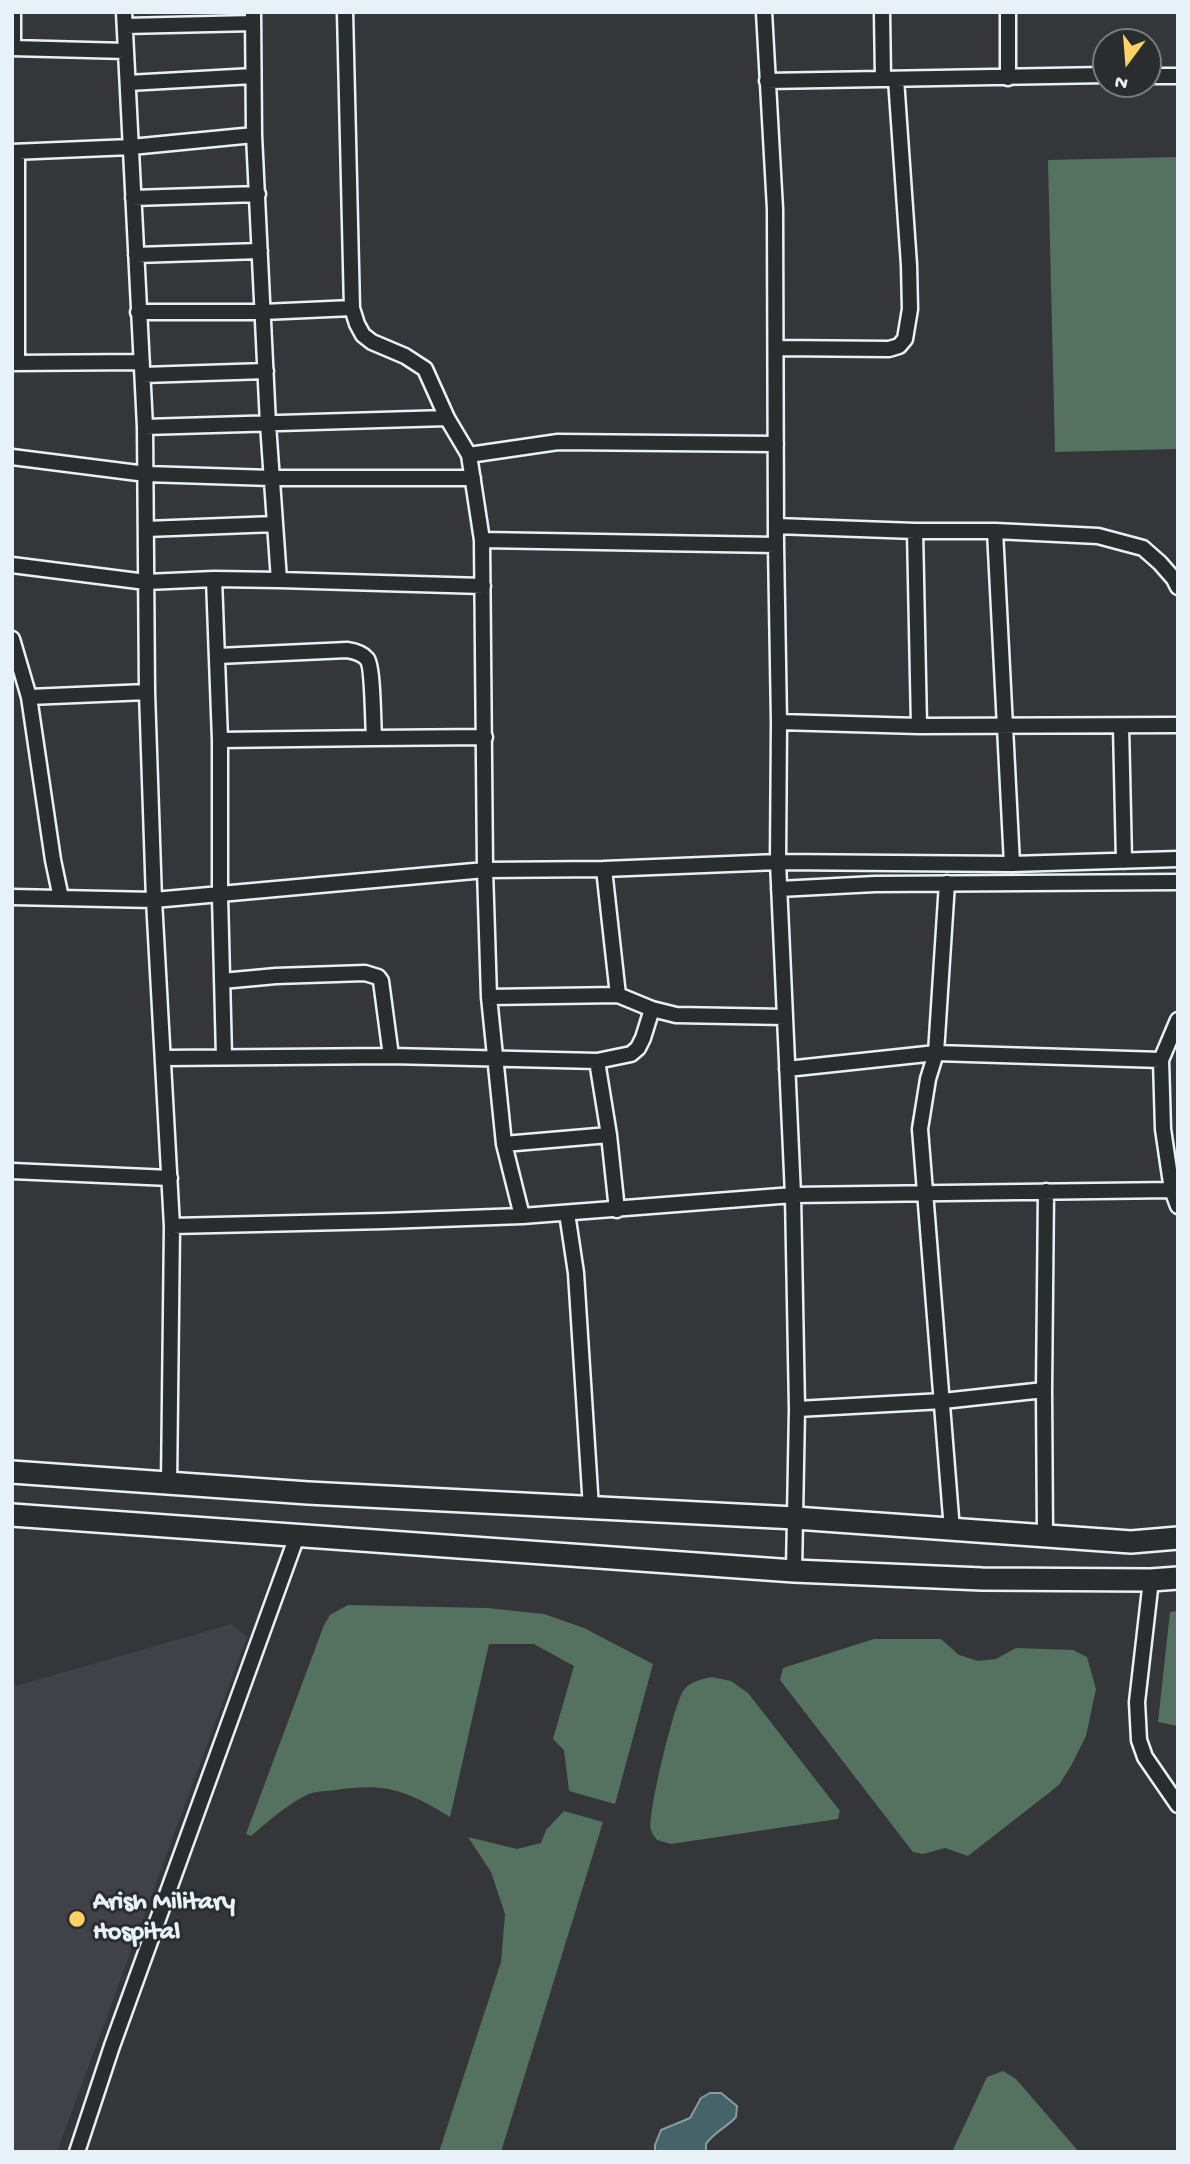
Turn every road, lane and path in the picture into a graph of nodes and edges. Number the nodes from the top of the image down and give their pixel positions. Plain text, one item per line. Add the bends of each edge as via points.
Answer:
1 (13, 12) edge
2 (345, 12) edge
3 (764, 12) edge
4 (882, 12) edge
5 (1008, 12) edge
6 (253, 18) edge
7 (125, 19) edge
8 (13, 48) edge
9 (126, 51) junction
10 (1092, 75) edge
11 (253, 76) junction
12 (1007, 78) junction
13 (890, 79) junction
14 (766, 81) junction
15 (128, 83) junction
16 (254, 135) junction
17 (131, 147) junction
18 (15, 152) edge
19 (258, 194) junction
20 (133, 198) junction
21 (260, 251) junction
22 (136, 255) junction
23 (14, 265) edge
24 (352, 308) junction
25 (138, 312) junction
26 (263, 312) junction
27 (776, 348) junction
28 (15, 363) edge
29 (142, 368) junction
30 (265, 371) junction
31 (447, 418) junction
32 (268, 424) junction
33 (145, 426) junction
34 (776, 444) junction
35 (469, 454) junction
36 (12, 457) edge
37 (146, 474) junction
38 (271, 478) junction
39 (473, 478) junction
40 (275, 524) junction
41 (776, 526) junction
42 (146, 529) junction
43 (915, 531) junction
44 (995, 531) junction
45 (482, 540) junction
46 (776, 545) junction
47 (12, 565) edge
48 (214, 579) junction
49 (279, 580) junction
50 (146, 582) junction
51 (483, 586) junction
52 (1178, 587) edge
53 (12, 639) edge
54 (218, 656) junction
55 (147, 692) junction
56 (29, 697) junction
57 (779, 722) junction
58 (1178, 725) edge
59 (919, 726) junction
60 (1121, 726) junction
61 (1006, 727) junction
62 (485, 737) junction
63 (374, 738) junction
64 (220, 740) junction
65 (1178, 859) edge
66 (1124, 860) junction
67 (778, 862) junction
68 (1012, 864) junction
69 (604, 869) junction
70 (485, 870) junction
71 (1178, 882) edge
72 (947, 883) junction
73 (779, 889) junction
74 (220, 895) junction
75 (12, 897) edge
76 (61, 898) junction
77 (155, 900) junction
78 (222, 981) junction
79 (618, 995) junction
80 (489, 997) junction
81 (652, 1009) junction
82 (785, 1017) junction
83 (1178, 1020) edge
84 (936, 1054) junction
85 (391, 1056) junction
86 (224, 1057) junction
87 (164, 1058) junction
88 (494, 1059) junction
89 (597, 1060) junction
90 (1161, 1060) junction
91 (787, 1069) junction
92 (1170, 1129) edge
93 (609, 1135) junction
94 (504, 1144) junction
95 (12, 1171) edge
96 (170, 1178) junction
97 (1172, 1190) junction
98 (1046, 1191) junction
99 (926, 1192) junction
100 (793, 1195) junction
101 (1178, 1206) edge
102 (617, 1210) junction
103 (568, 1213) junction
104 (522, 1216) junction
105 (172, 1226) junction
106 (1044, 1390) junction
107 (943, 1401) junction
108 (797, 1409) junction
109 (12, 1472) edge
110 (169, 1485) junction
111 (591, 1508) junction
112 (12, 1515) edge
113 (795, 1518) junction
114 (952, 1530) junction
115 (297, 1536) junction
116 (1045, 1536) junction
117 (1178, 1538) edge
118 (794, 1570) junction
119 (1178, 1578) edge
120 (1151, 1580) junction
121 (1178, 1805) edge
122 (77, 2152) edge

1 - 8 street
2 - 24 street
3 - 14 street
4 - 13 street
5 - 12 street
6 - 7 street
6 - 11 street
7 - 9 street
8 - 9 street
9 - 15 street
10 - 12 street
11 - 15 street
11 - 16 street
12 - 13 street
13 - 14 street
13 - 27 street via 909,265 905,339 889,349
14 - 27 street via 775,209
15 - 17 street
16 - 17 street
16 - 19 street
17 - 18 street
17 - 20 street
18 - 23 street
19 - 20 street
19 - 21 street
20 - 22 street
21 - 22 street
21 - 26 street
22 - 25 street
23 - 28 street
24 - 26 street
24 - 31 street via 363,335 425,369
25 - 26 street
25 - 29 street
26 - 30 street
27 - 34 street
28 - 29 street
29 - 30 street
29 - 33 street
30 - 32 street
31 - 32 street
31 - 35 street
32 - 33 street
32 - 38 street
33 - 37 street
34 - 35 street via 558,443
34 - 41 street
35 - 39 street
36 - 37 street
37 - 38 street
37 - 42 street
38 - 39 street
38 - 40 street
39 - 45 street
40 - 42 street
40 - 49 street
41 - 43 street
41 - 46 street
42 - 50 street
43 - 44 street
43 - 59 street
44 - 52 street via 1098,536 1125,542 1143,548
44 - 61 street
45 - 46 street
45 - 51 street
46 - 57 street
47 - 50 street
48 - 49 street
48 - 50 street
48 - 54 street
49 - 51 street
50 - 55 street
51 - 62 street
53 - 56 street
54 - 63 street via 347,650 361,654 370,664
54 - 64 street
55 - 56 street
55 - 77 street
56 - 76 street
57 - 59 street
57 - 67 street
58 - 60 street
59 - 61 street
60 - 61 street
60 - 66 street
61 - 68 street
62 - 63 street
62 - 70 street
63 - 64 street
64 - 74 street
65 - 66 street
66 - 68 street
67 - 68 street
67 - 69 street
67 - 73 street
69 - 70 street
69 - 79 street
70 - 74 street
70 - 80 street
71 - 72 street
72 - 73 street
72 - 84 street
73 - 82 street
74 - 77 street
74 - 78 street
75 - 76 street
76 - 77 street
77 - 87 street
78 - 85 street via 365,973 378,977
78 - 86 street
79 - 80 street
79 - 81 street
80 - 88 street
81 - 82 street via 676,1015
81 - 89 street via 643,1038 631,1055
82 - 91 street
83 - 90 street
84 - 90 street
84 - 91 street
84 - 99 street via 920,1129
85 - 86 street
85 - 88 street
86 - 87 street
87 - 96 street
88 - 89 street
88 - 94 street
89 - 93 street
90 - 92 street
91 - 100 street
92 - 97 street
93 - 94 street
93 - 102 street
94 - 104 street
95 - 96 street
96 - 105 street
97 - 98 street
97 - 101 street
98 - 99 street
98 - 106 street
99 - 100 street
99 - 107 street
100 - 102 street
100 - 108 street
102 - 103 street
103 - 104 street
103 - 111 street
104 - 105 street
105 - 110 street
106 - 107 street
106 - 116 street
107 - 108 street
107 - 114 street
108 - 113 street
109 - 110 main road
110 - 111 main road
111 - 113 main road
112 - 115 main road
113 - 114 main road
113 - 118 street
114 - 116 main road
115 - 118 main road
115 - 122 street
116 - 117 main road via 1131,1542
118 - 120 main road via 982,1579
119 - 120 main road
120 - 121 street via 1137,1702 1139,1740 1145,1757

